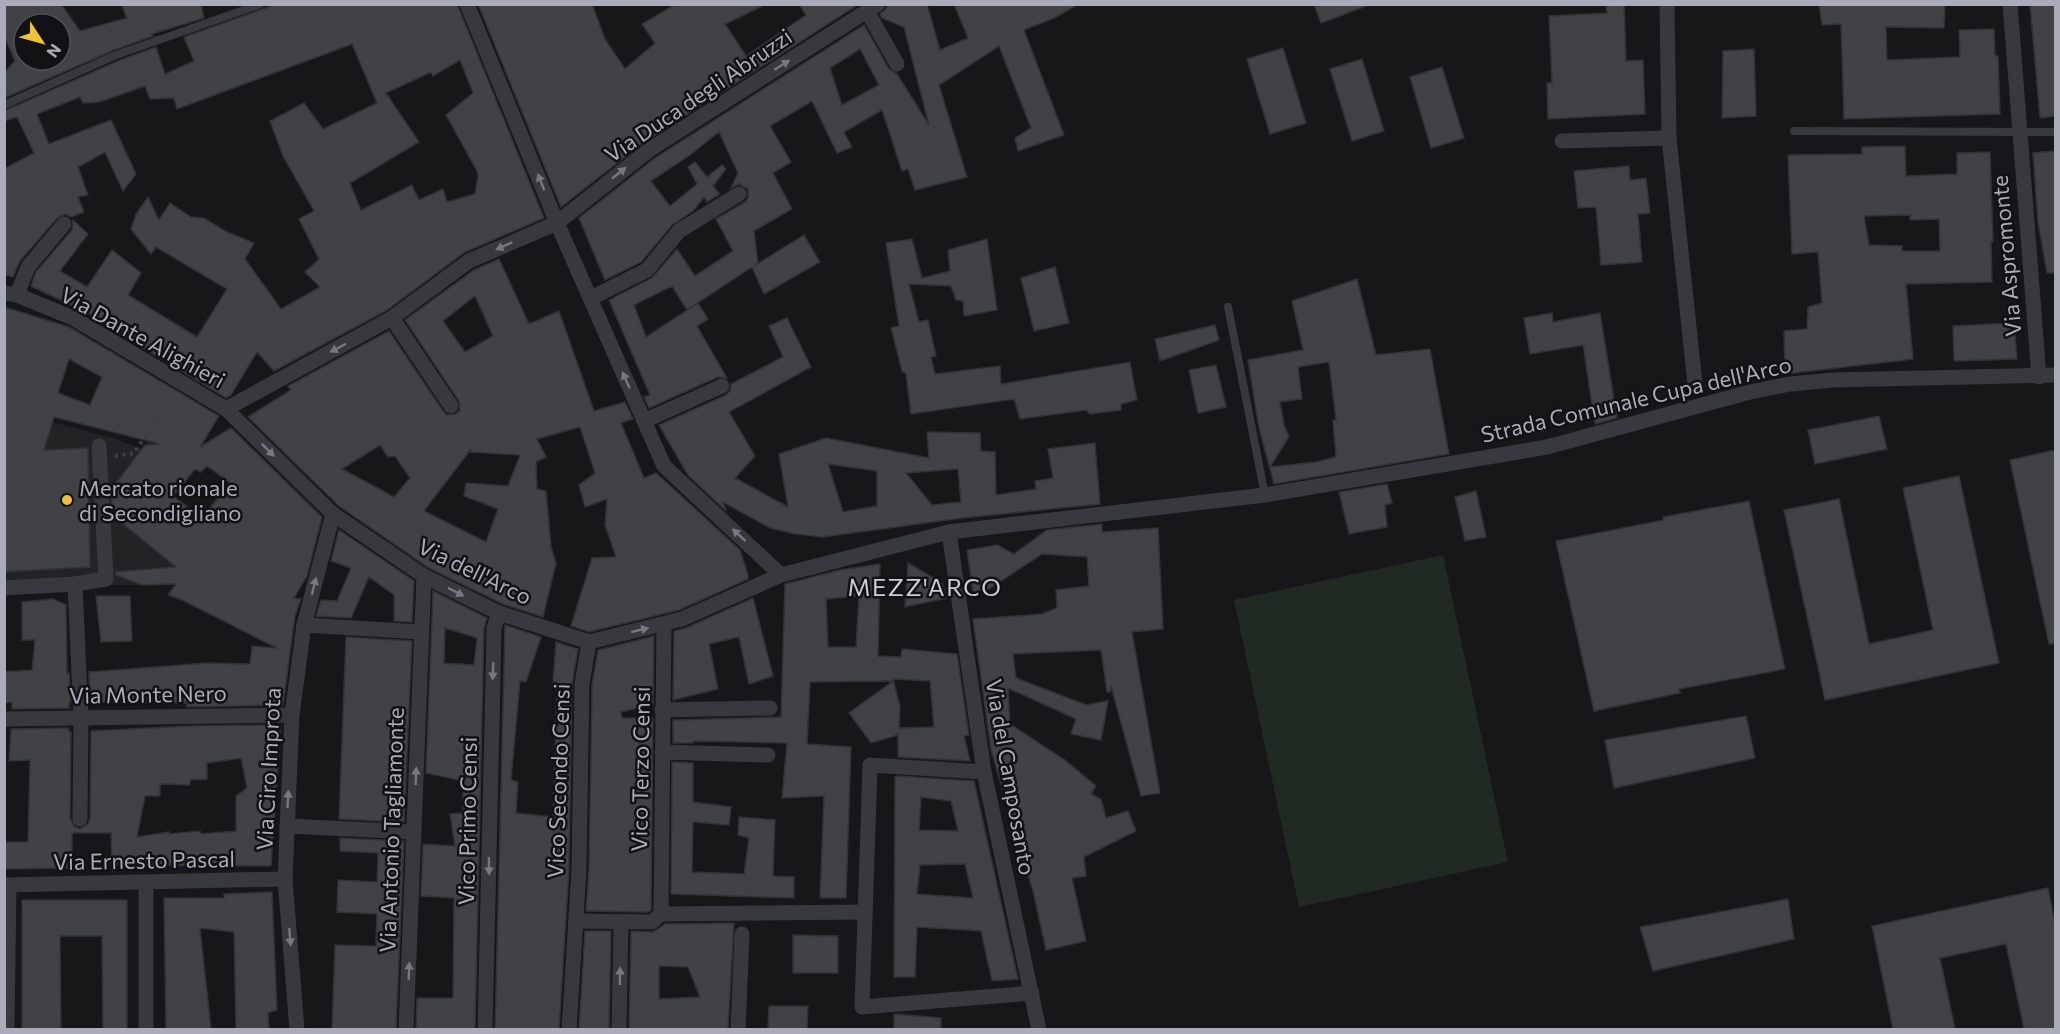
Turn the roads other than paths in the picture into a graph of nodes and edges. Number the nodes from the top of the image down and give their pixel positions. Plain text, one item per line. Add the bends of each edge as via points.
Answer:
1 (261, 4) edge
2 (467, 4) edge
3 (1667, 4) edge
4 (2010, 4) edge
5 (873, 8) edge
6 (897, 64) dead end
7 (4, 105) edge
8 (1794, 131) dead end
9 (2019, 132) junction
10 (2055, 132) edge
11 (1669, 138) junction
12 (1562, 141) dead end
13 (739, 194) dead end
14 (557, 223) junction
15 (64, 224) dead end
16 (11, 294) edge
17 (591, 298) junction
18 (1228, 307) dead end
19 (392, 318) junction
20 (2055, 375) edge
21 (2039, 377) junction
22 (1695, 384) dead end
23 (722, 386) dead end
24 (451, 406) dead end
25 (226, 409) junction
26 (644, 421) junction
27 (99, 453) road end
28 (1265, 495) junction
29 (333, 514) junction
30 (949, 532) junction
31 (781, 575) junction
32 (424, 576) junction
33 (75, 584) junction
34 (4, 588) edge
35 (499, 613) junction
36 (664, 624) junction
37 (304, 625) junction
38 (421, 632) junction
39 (589, 642) junction
40 (770, 708) dead end
41 (662, 710) junction
42 (292, 715) junction
43 (81, 718) junction
44 (4, 719) edge
45 (662, 752) junction
46 (768, 755) dead end
47 (984, 772) junction
48 (80, 819) dead end
49 (287, 826) junction
50 (414, 832) junction
51 (285, 879) junction
52 (146, 883) junction
53 (7, 885) edge
54 (865, 912) junction
55 (661, 915) junction
56 (576, 921) junction
57 (621, 922) junction
58 (742, 934) dead end
59 (1032, 993) junction
60 (7, 1029) edge
61 (146, 1029) edge
62 (297, 1029) edge
63 (406, 1029) edge
64 (485, 1029) edge
65 (569, 1029) edge
66 (619, 1029) edge
67 (738, 1029) edge
68 (1040, 1029) edge

1 - 7 lane via 116,56
14 -> 2 street
3 - 11 street
4 - 9 street, Via Aspromonte
5 - 6 street, Via Duca degli Abruzzi
14 -> 5 street, Via Duca degli Abruzzi via 649,150
8 - 9 lane
9 - 10 lane
9 - 21 street, Via Aspromonte
11 - 12 street
11 - 22 street
13 - 17 street via 679,231 647,270
14 - 17 street
14 -> 19 street, Via Duca degli Abruzzi via 469,261
15 - 16 street
16 - 25 street, Via Dante Alighieri via 73,318
26 -> 17 street
18 - 28 lane
19 - 24 street
19 -> 25 street, Via Duca degli Abruzzi
20 - 21 street, Strada Comunale Cupa dell'Arco
21 - 28 street, Strada Comunale Cupa dell'Arco via 1790,384 1547,447
23 - 26 street
25 -> 29 street, Via dell'Arco
31 -> 26 street via 664,466
27 - 33 street via 106,579
28 - 30 street, Strada Comunale Cupa dell'Arco
29 - 32 street, Via dell'Arco
37 -> 29 street, Via Ciro Improta
30 - 31 street, Strada Comunale Cupa dell'Arco
30 - 47 street, Via del Camposanto
31 - 36 street
32 -> 35 street, Via dell'Arco
32 - 38 street, Via Antonio Tagliamonte
33 - 34 street
33 - 43 street
35 - 39 street, Via dell'Arco
35 -> 64 street, Vico Primo Censi via 494,628
39 -> 36 street
36 - 41 street, Vico Terzo Censi
37 - 38 street
37 - 42 street, Via Ciro Improta
50 -> 38 street, Via Antonio Tagliamonte
39 - 56 street, Vico Secondo Censi via 582,684
40 - 41 street
41 - 45 street, Vico Terzo Censi
42 - 43 street, Via Monte Nero
49 -> 42 street, Via Ciro Improta
43 - 44 street, Via Monte Nero
43 - 48 street
45 - 46 street
45 - 55 street, Vico Terzo Censi
47 - 54 street via 870,765
47 - 59 street, Via del Camposanto
49 - 50 street
49 - 51 street, Via Ciro Improta
63 -> 50 street, Via Antonio Tagliamonte
51 - 52 street, Via Ernesto Pascal
51 -> 62 street, Via Ciro Improta
52 - 53 street, Via Ernesto Pascal
52 - 61 street
53 - 60 street
54 - 55 street
54 - 59 street via 862,1007
55 - 57 street via 652,922
56 - 57 street
56 - 65 street, Vico Secondo Censi
66 -> 57 street
58 - 67 street
59 - 68 street, Via del Camposanto

